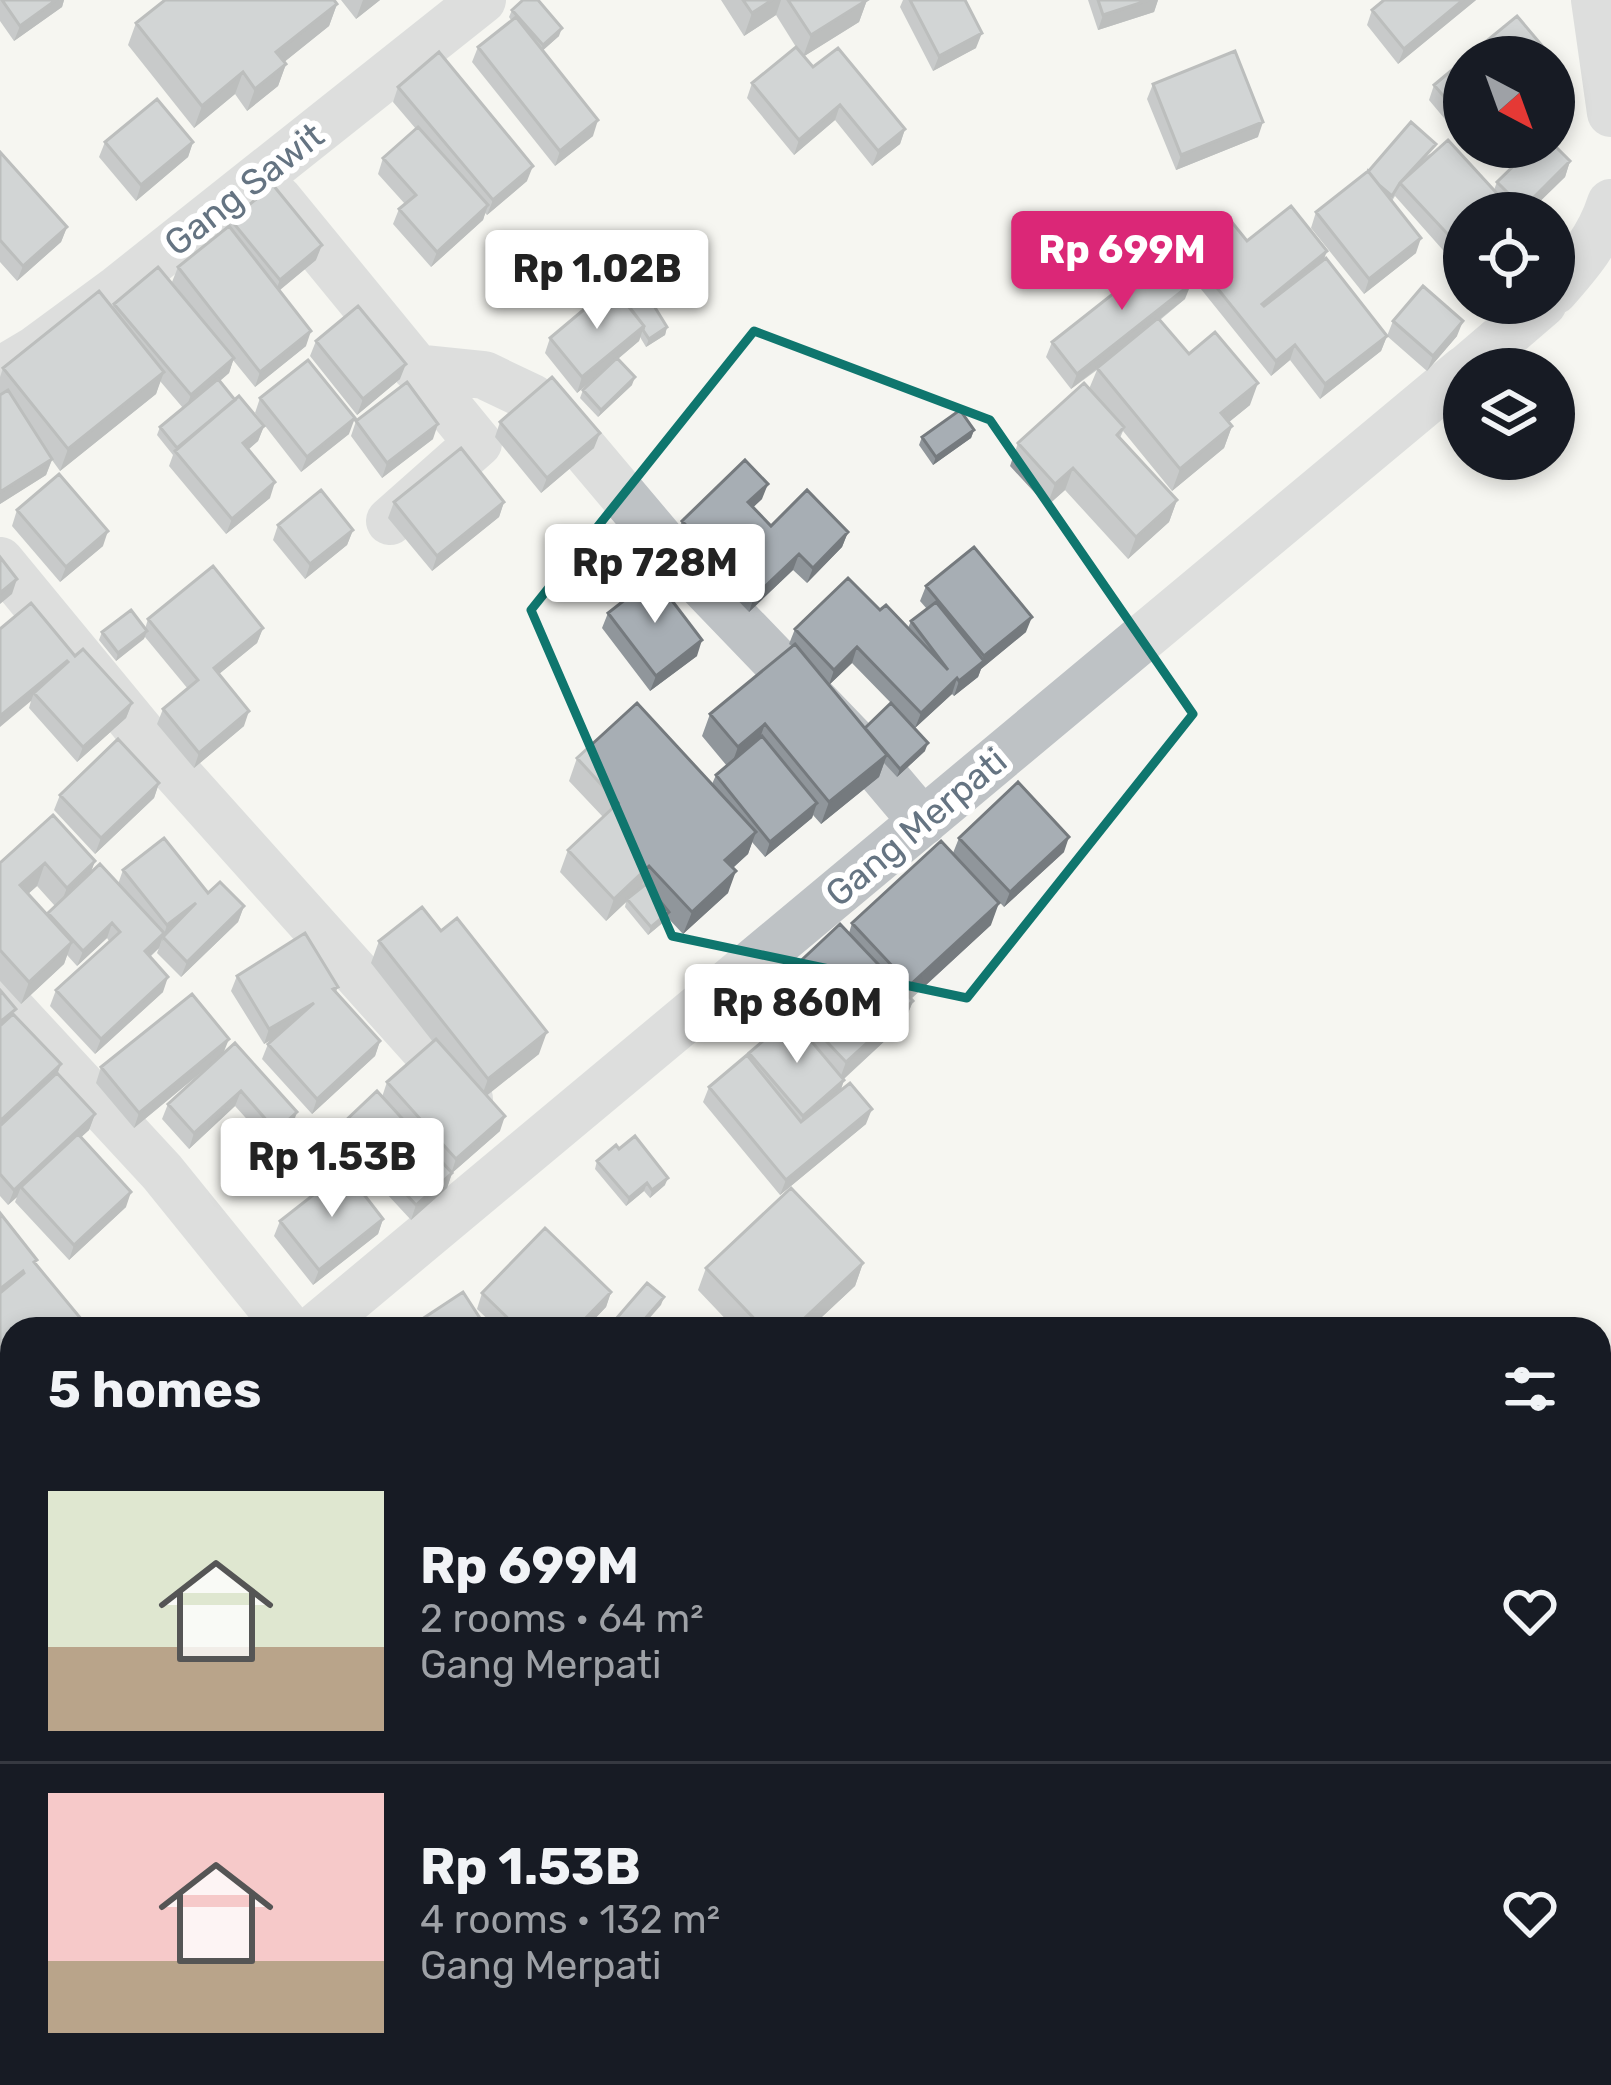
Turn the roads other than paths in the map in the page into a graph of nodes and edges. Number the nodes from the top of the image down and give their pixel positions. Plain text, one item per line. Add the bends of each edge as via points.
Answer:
1 (482, 0) edge
2 (1595, 0) edge
3 (1611, 113) edge
4 (259, 177) junction
5 (1611, 203) edge
6 (1575, 268) edge
7 (1519, 324) edge
8 (1491, 348) edge
9 (416, 368) junction
10 (0, 371) edge
11 (1443, 388) edge
12 (390, 521) edge
13 (0, 561) edge
14 (922, 821) junction
15 (0, 997) edge
16 (520, 1156) junction
17 (279, 1317) edge
18 (328, 1317) edge

1 - 4 street, Gang Sawit
2 - 3 street
4 - 9 street
4 - 10 street, Gang Sawit
5 - 6 street
7 - 8 street, Gang Merpati
9 - 12 street via 478,443
9 - 14 street via 484,376 532,398
11 - 14 street, Gang Merpati
13 - 16 street via 150,742
14 - 16 street, Gang Merpati
15 - 17 street via 162,1172
16 - 18 street, Gang Merpati

